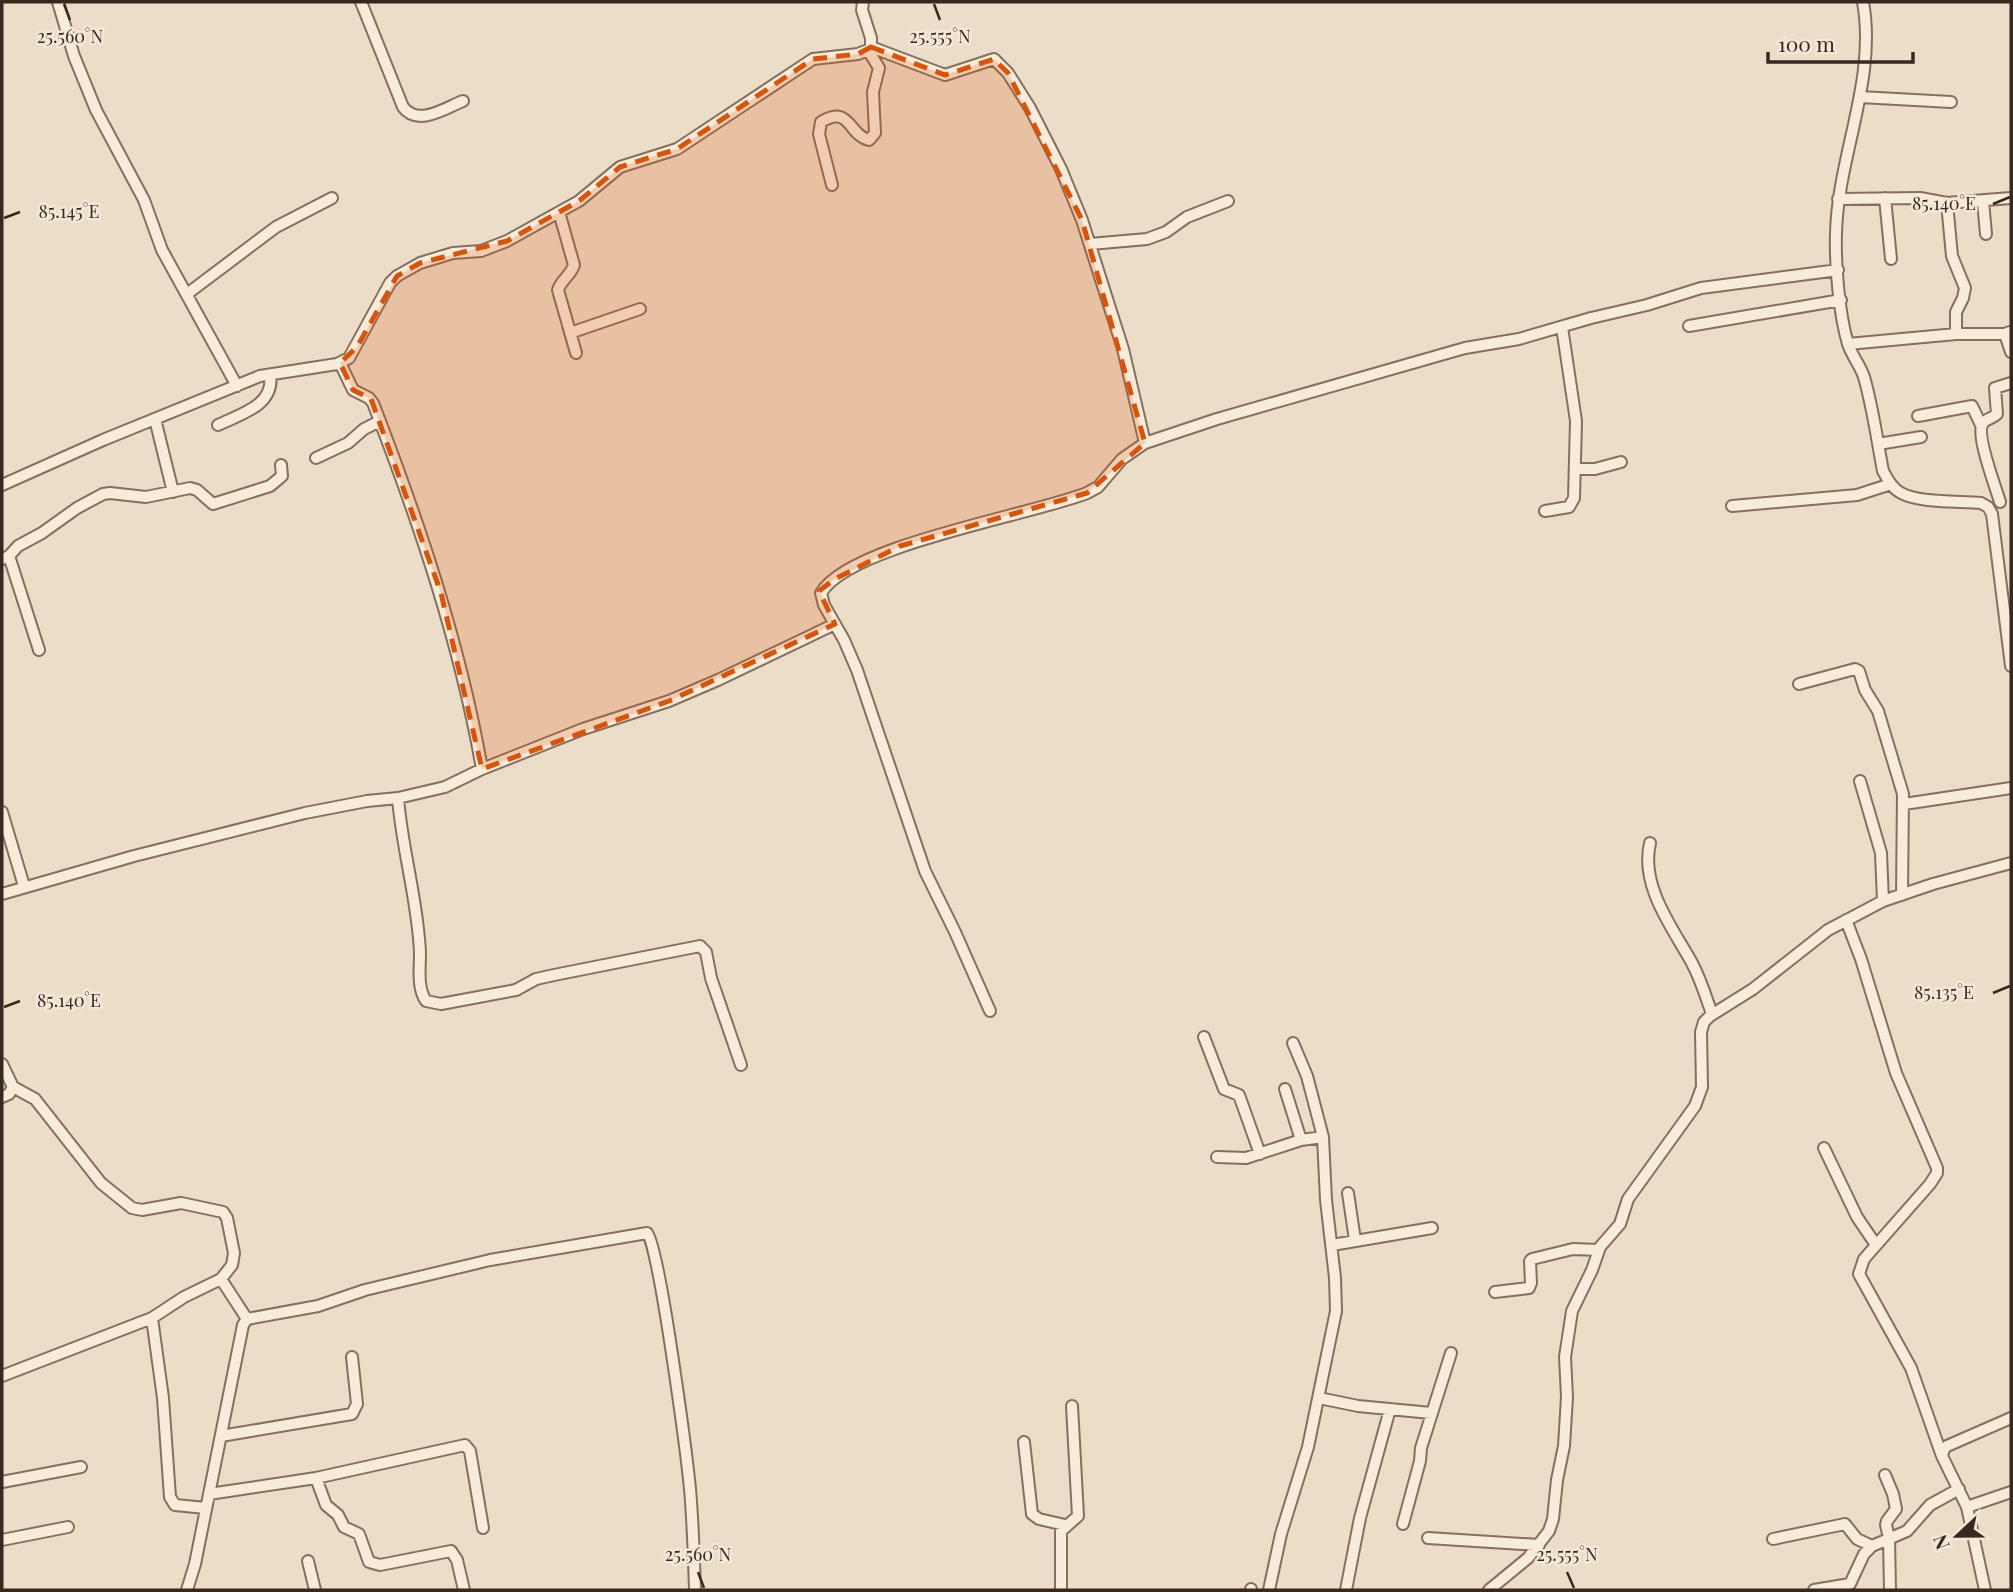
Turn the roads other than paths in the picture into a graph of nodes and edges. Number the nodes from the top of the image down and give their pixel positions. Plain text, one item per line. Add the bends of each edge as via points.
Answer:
1 (58, 2) edge
2 (361, 2) edge
3 (863, 2) edge
4 (1863, 2) edge
5 (869, 48) junction
6 (1860, 97) junction
7 (463, 101) dead end
8 (1951, 102) dead end
9 (832, 185) dead end
10 (332, 198) dead end
11 (1885, 198) junction
12 (2011, 198) edge
13 (1838, 199) junction
14 (1228, 201) dead end
15 (1983, 201) junction
16 (1947, 203) junction
17 (559, 212) junction
18 (1986, 234) dead end
19 (1090, 244) junction
20 (1891, 259) dead end
21 (1838, 270) junction
22 (187, 294) junction
23 (1841, 300) junction
24 (640, 309) dead end
25 (1689, 326) dead end
26 (1562, 327) junction
27 (2008, 332) edge
28 (570, 333) junction
29 (1956, 334) junction
30 (1848, 344) junction
31 (2011, 352) edge
32 (576, 353) dead end
33 (340, 363) junction
34 (270, 375) junction
35 (2011, 383) edge
36 (237, 386) junction
37 (1918, 416) dead end
38 (155, 419) junction
39 (380, 421) junction
40 (218, 425) dead end
41 (1981, 425) junction
42 (1921, 437) dead end
43 (1145, 443) junction
44 (1878, 444) junction
45 (316, 458) dead end
46 (1621, 462) dead end
47 (281, 465) dead end
48 (1575, 469) junction
49 (1891, 484) junction
50 (2, 485) edge
51 (173, 492) junction
52 (2011, 496) edge
53 (2000, 502) junction
54 (1732, 506) dead end
55 (1988, 507) junction
56 (1545, 512) dead end
57 (5, 558) edge
58 (835, 624) junction
59 (38, 650) dead end
60 (2011, 666) edge
61 (1799, 684) dead end
62 (482, 769) junction
63 (1860, 781) dead end
64 (2011, 788) edge
65 (398, 798) junction
66 (1904, 804) junction
67 (2, 812) edge
68 (1650, 842) dead end
69 (2011, 863) edge
70 (24, 886) junction
71 (2, 894) edge
72 (1902, 895) junction
73 (1883, 901) junction
74 (1846, 920) junction
75 (990, 1011) dead end
76 (1713, 1014) junction
77 (1204, 1037) dead end
78 (1293, 1044) dead end
79 (2, 1064) edge
80 (741, 1065) dead end
81 (13, 1087) junction
82 (1284, 1089) dead end
83 (2, 1097) edge
84 (1323, 1137) junction
85 (1301, 1140) junction
86 (1824, 1148) dead end
87 (1260, 1154) junction
88 (1217, 1157) dead end
89 (1348, 1193) dead end
90 (1432, 1228) dead end
91 (1355, 1240) junction
92 (1332, 1245) junction
93 (1876, 1245) junction
94 (1599, 1250) junction
95 (221, 1279) junction
96 (1495, 1292) dead end
97 (152, 1318) junction
98 (247, 1319) junction
99 (1451, 1353) dead end
100 (352, 1357) dead end
101 (2, 1377) edge
102 (1319, 1398) junction
103 (1072, 1406) dead end
104 (1390, 1409) junction
105 (1431, 1413) junction
106 (2011, 1419) edge
107 (221, 1436) junction
108 (1024, 1442) dead end
109 (1942, 1456) junction
110 (81, 1467) dead end
111 (1885, 1475) dead end
112 (316, 1478) junction
113 (2, 1482) edge
114 (1959, 1489) junction
115 (2011, 1492) edge
116 (209, 1494) junction
117 (1967, 1507) junction
118 (206, 1508) junction
119 (1403, 1524) dead end
120 (1065, 1525) junction
121 (68, 1527) dead end
122 (483, 1528) dead end
123 (1428, 1538) dead end
124 (1889, 1538) junction
125 (1773, 1539) dead end
126 (2, 1540) edge
127 (1539, 1545) junction
128 (1872, 1545) junction
129 (308, 1561) dead end
130 (1850, 1587) edge
131 (187, 1590) edge
132 (315, 1590) edge
133 (464, 1590) edge
134 (695, 1590) edge
135 (1061, 1590) edge
136 (1269, 1590) edge
137 (1346, 1590) edge
138 (1489, 1590) edge
139 (1814, 1590) edge
140 (1890, 1590) edge
141 (1985, 1590) edge

1 - 22 street via 96,110
2 - 7 street via 408,114 428,115
3 - 5 street via 872,37
4 - 6 street via 1866,23
5 - 9 street via 879,68 873,92 875,133 865,139 840,116 821,122 819,134
5 - 17 street via 858,54 813,59 677,149 620,167
5 - 19 street via 945,75 989,59 1000,64 1038,122
6 - 8 street
6 - 13 street
10 - 22 street via 276,227
11 - 13 street
11 - 16 street
11 - 20 street
12 - 15 street
13 - 21 street
14 - 19 street via 1147,239
15 - 16 street
15 - 18 street
16 - 29 street via 1952,256 1965,288 1956,312
17 - 28 street via 573,259 558,290
17 - 33 street via 507,241 420,263 397,276 357,346
19 - 43 street via 1123,349
21 - 23 street
21 - 26 street via 1701,288
22 - 36 street
23 - 25 street
23 - 30 street
24 - 28 street
26 - 43 street via 1435,356
26 - 48 street via 1576,421
27 - 29 street
27 - 31 street
28 - 32 street
29 - 30 street
30 - 44 street via 1863,374
33 - 34 street
33 - 39 street via 353,390 369,398
34 - 36 street
34 - 40 street via 271,389 265,398
35 - 41 street via 1995,388 1997,414
36 - 38 street
37 - 41 street via 1972,406
38 - 50 street
38 - 51 street
39 - 45 street
39 - 62 street via 441,593
41 - 53 street
42 - 44 street
43 - 58 street via 1087,493 900,546 835,579 821,593
44 - 49 street via 1883,471
46 - 48 street
47 - 51 street via 282,476 270,486 220,502 209,503 190,488
48 - 56 street via 1573,503
49 - 54 street via 1857,495
49 - 55 street via 1911,497
51 - 57 street via 146,497 103,494
52 - 53 street
53 - 55 street
55 - 60 street via 1995,526
57 - 59 street
58 - 62 street via 668,701
58 - 75 street via 872,711 925,871
61 - 66 street via 1859,671 1878,711
62 - 65 street via 445,787
63 - 73 street via 1881,853
64 - 66 street
65 - 70 street via 305,813
65 - 80 street via 426,1000 441,1004 511,991 536,979 700,946 706,952
66 - 72 street
67 - 70 street
68 - 76 street via 1647,866 1661,905
69 - 72 street
70 - 71 street
72 - 73 street
73 - 74 street
74 - 76 street
74 - 93 street via 1896,1073 1937,1168 1930,1184
76 - 94 street via 1701,1032 1702,1087 1695,1106 1628,1199 1620,1224
77 - 87 street via 1224,1089 1239,1095
78 - 84 street
79 - 81 street
81 - 83 street
81 - 95 street via 35,1099 101,1183 132,1208 181,1203 223,1212 234,1259
82 - 85 street
84 - 85 street
84 - 92 street
85 - 87 street
86 - 93 street via 1857,1217
87 - 88 street via 1242,1159
89 - 91 street
90 - 91 street
91 - 92 street
92 - 102 street via 1336,1311
93 - 109 street via 1859,1274 1911,1368
94 - 96 street via 1573,1249 1532,1259 1529,1287
94 - 127 street via 1568,1326 1564,1446 1553,1519
95 - 97 street
95 - 98 street
97 - 101 street
97 - 118 street via 170,1497 174,1505
98 - 107 street
98 - 134 street via 318,1306 490,1260 649,1234 661,1279 690,1487
99 - 105 street
100 - 107 street via 357,1405 352,1414
102 - 104 street
102 - 136 street
103 - 120 street via 1078,1511 1076,1519
104 - 105 street
104 - 137 street via 1357,1528
105 - 119 street
106 - 109 street via 1947,1446
107 - 116 street
108 - 120 street via 1032,1514
109 - 114 street
110 - 113 street
111 - 124 street via 1896,1509 1886,1521
112 - 116 street
112 - 122 street via 467,1445
112 - 133 street via 326,1505 345,1529 359,1534 369,1562 380,1565 451,1551
114 - 117 street
114 - 124 street via 1930,1505 1907,1531
115 - 117 street
116 - 118 street
117 - 141 street
118 - 131 street
120 - 135 street via 1060,1536
121 - 126 street
123 - 127 street
124 - 128 street
124 - 140 street
125 - 128 street via 1845,1524 1857,1539
127 - 138 street
128 - 130 street
129 - 132 street
130 - 139 street

